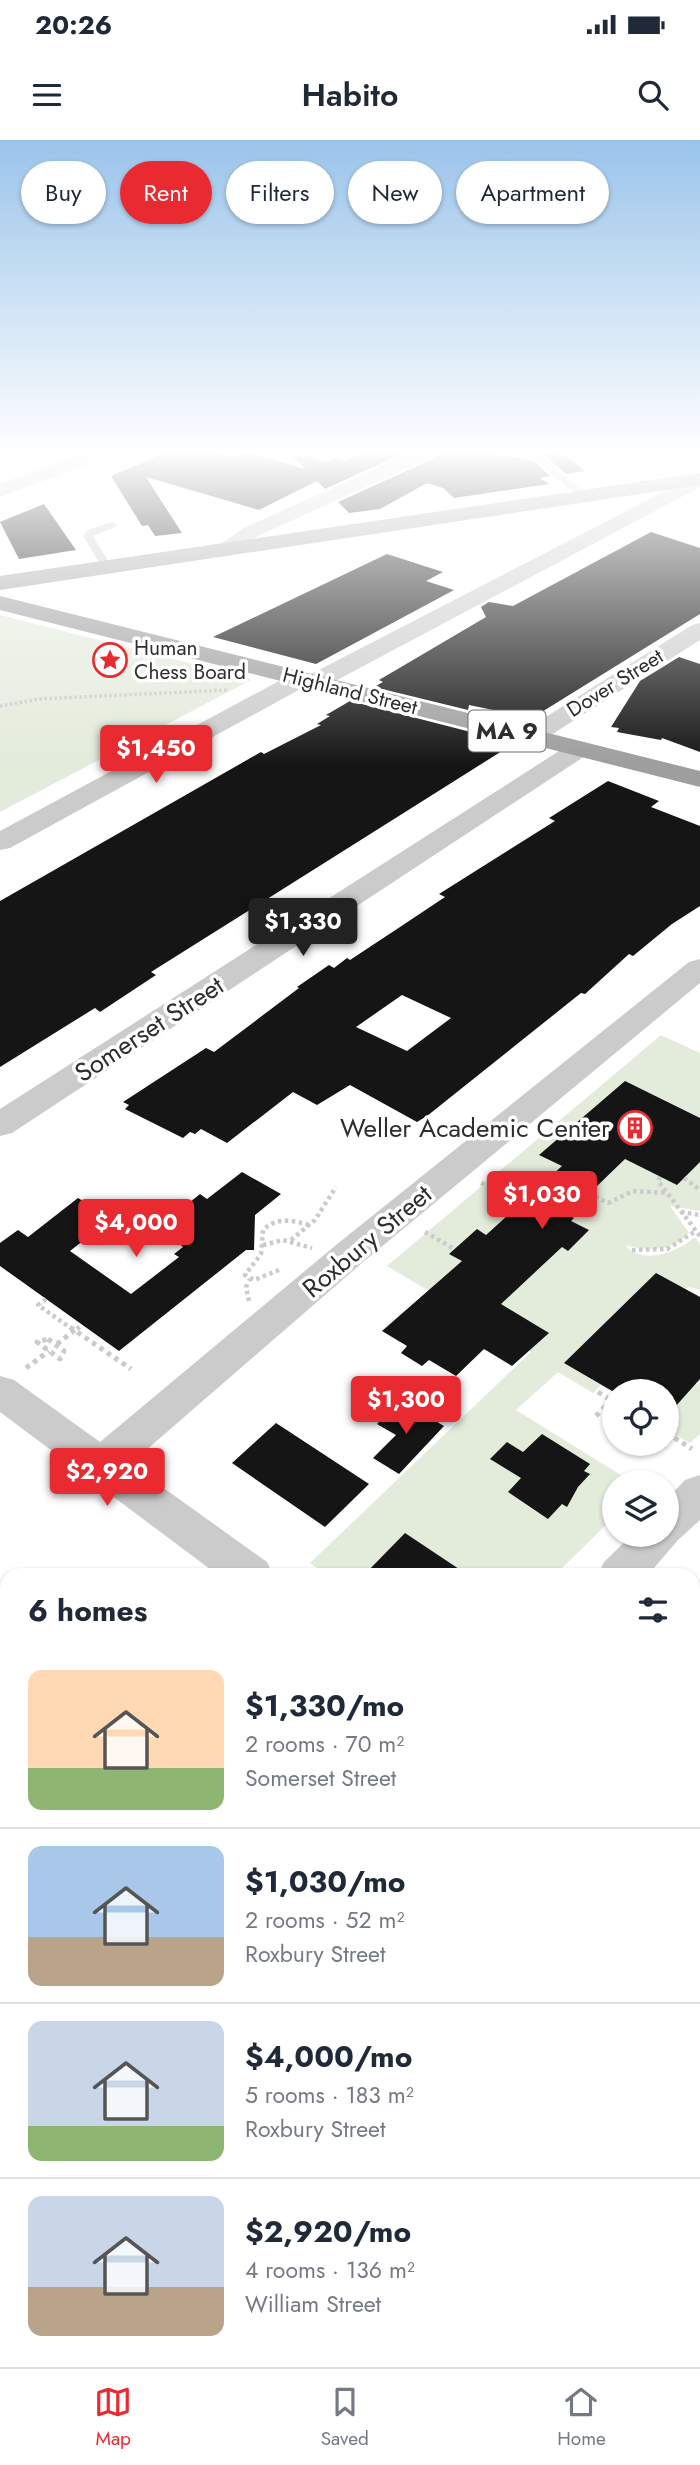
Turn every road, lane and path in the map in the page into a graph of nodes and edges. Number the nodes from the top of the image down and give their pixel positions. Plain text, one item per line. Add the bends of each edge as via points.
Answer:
1 (100, 556) edge
2 (176, 556) edge
3 (551, 556) edge
4 (107, 566) junction
5 (0, 583) edge
6 (0, 603) edge
7 (700, 630) edge
8 (308, 681) junction
9 (231, 689) dead end
10 (0, 706) edge
11 (531, 737) junction
12 (579, 749) junction
13 (700, 779) edge
14 (0, 842) edge
15 (700, 968) edge
16 (0, 1125) edge
17 (660, 1177) dead end
18 (684, 1178) dead end
19 (481, 1182) dead end
20 (336, 1187) dead end
21 (583, 1190) dead end
22 (700, 1190) edge
23 (668, 1194) junction
24 (520, 1203) dead end
25 (681, 1212) junction
26 (700, 1215) edge
27 (309, 1226) junction
28 (424, 1231) dead end
29 (696, 1231) junction
30 (700, 1236) edge
31 (291, 1240) junction
32 (262, 1245) junction
33 (312, 1247) junction
34 (454, 1249) dead end
35 (632, 1250) dead end
36 (319, 1251) dead end
37 (303, 1254) dead end
38 (285, 1265) dead end
39 (250, 1279) junction
40 (46, 1299) dead end
41 (252, 1305) dead end
42 (82, 1325) dead end
43 (75, 1330) junction
44 (57, 1344) junction
45 (49, 1351) junction
46 (131, 1369) dead end
47 (13, 1379) edge
48 (598, 1392) dead end
49 (602, 1394) edge
50 (602, 1410) edge
51 (596, 1416) dead end
52 (679, 1441) edge
53 (692, 1449) dead end
54 (101, 1465) junction
55 (699, 1495) edge
56 (679, 1514) edge
57 (647, 1547) edge
58 (241, 1568) edge
59 (627, 1568) edge

1 - 4 lane
2 - 4 main road
3 - 8 street
4 - 5 main road
6 - 8 highway, Highland Street / MA 9
7 - 11 street, Dover Street
8 - 11 highway, Highland Street / MA 9
8 - 14 street
9 - 10 path via 39,699
11 - 12 highway, Highland Street / MA 9
12 - 13 highway, Highland Street / MA 9
12 - 16 street, Somerset Street
15 - 54 street, Roxbury Street via 349,1254
17 - 23 path via 658,1181
18 - 22 path
19 - 24 path
20 - 27 path
21 - 23 path via 608,1203 634,1191
23 - 25 path
25 - 26 path
25 - 29 path
27 - 31 path
27 - 32 path via 291,1219 275,1221 263,1230
28 - 34 path
29 - 30 path
29 - 35 path via 674,1248
31 - 32 path
31 - 33 path
32 - 39 path via 261,1254 245,1275
33 - 36 path
33 - 37 path
38 - 39 path via 261,1279
39 - 41 path via 246,1297
40 - 43 path via 38,1305
42 - 43 path
43 - 44 path
43 - 46 path
44 - 45 path via 64,1351 60,1359
44 - 45 path via 48,1339 37,1342
45 - 47 path
47 - 54 street
48 - 49 path
50 - 51 path
52 - 53 path
54 - 58 street
55 - 56 street
57 - 59 street

